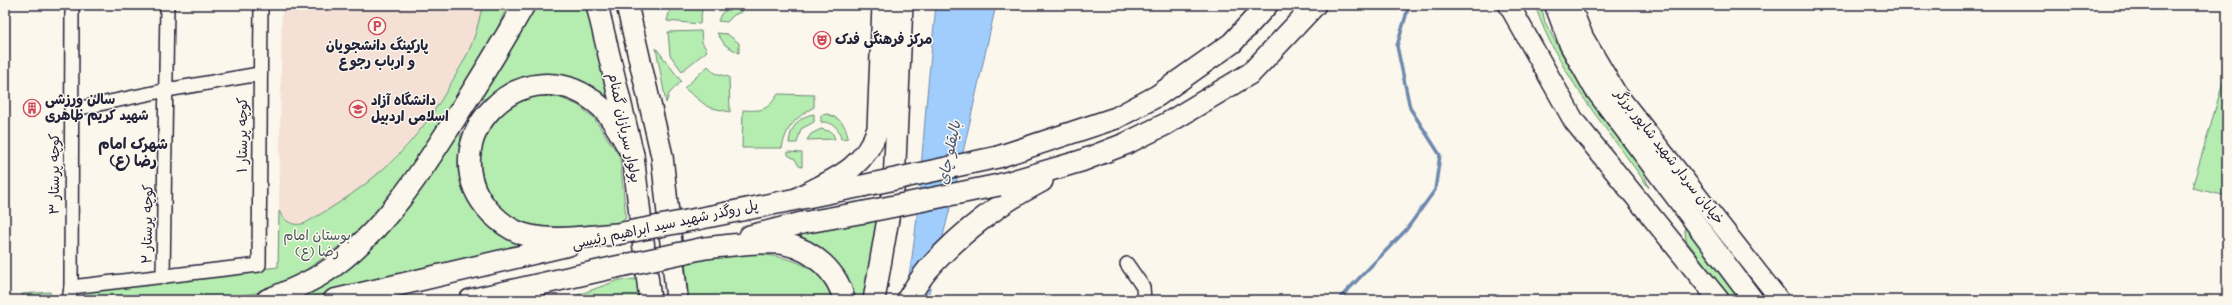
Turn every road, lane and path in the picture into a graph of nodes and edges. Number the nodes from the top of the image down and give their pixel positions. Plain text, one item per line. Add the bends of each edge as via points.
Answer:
1 (72, 5) edge
2 (167, 5) edge
3 (261, 5) edge
4 (524, 5) edge
5 (597, 5) edge
6 (1267, 5) edge
7 (1315, 5) edge
8 (1509, 5) edge
9 (1555, 5) edge
10 (1572, 5) edge
11 (897, 7) edge
12 (631, 11) edge
13 (259, 74) junction
14 (166, 90) junction
15 (71, 110) junction
16 (895, 142) junction
17 (633, 155) junction
18 (1081, 161) junction
19 (800, 197) junction
20 (669, 223) junction
21 (617, 234) junction
22 (705, 248) junction
23 (1127, 264) dead end
24 (616, 267) junction
25 (163, 277) junction
26 (71, 295) edge
27 (267, 300) edge
28 (334, 300) edge
29 (470, 300) edge
30 (533, 300) edge
31 (650, 300) edge
32 (677, 300) edge
33 (844, 300) edge
34 (874, 300) edge
35 (907, 300) edge
36 (1144, 300) edge
37 (1718, 300) edge
38 (1753, 300) edge
39 (1780, 300) edge

1 - 15 street, کوچه پرستار ۳
2 - 14 street, کوچه پرستار ۲
3 - 13 street, کوچه پرستار ۱
4 - 27 highway via 443,138 411,186 386,217 353,250 325,272 296,289
5 - 17 highway, بولوار سربازان گمنام
6 - 19 highway, پل روگذر شهید سید ابراهیم رئیسی, bridge via 1232,43 1156,96 1116,118 998,157
7 - 18 highway via 1251,73 1166,124
8 - 37 main road via 1574,121
9 - 38 main road, خیابان سردار شهید شاپور برزگر via 1570,45 1594,88
10 - 39 main road, خیابان سردار شهید شاپور برزگر via 1584,37 1617,93
11 - 16 highway
11 - 19 highway via 878,129 872,146 862,160 843,175
12 - 20 highway, بولوار سربازان گمنام via 662,156
13 - 14 street
13 - 25 street, کوچه پرستار ۱ via 259,265
14 - 15 street
14 - 25 street, کوچه پرستار ۲
15 - 26 street, کوچه پرستار ۳
16 - 20 highway via 885,166 877,172 855,179 812,179 795,190 675,214
16 - 34 highway via 894,184
17 - 21 highway via 602,108 583,93 559,85 534,85 509,94 489,109 476,131 470,156 472,181 483,204 500,223 523,234 548,238
17 - 31 highway, بولوار سربازان گمنام
18 - 22 highway, پل روگذر شهید سید ابراهیم رئیسی, bridge via 1000,185 802,223
18 - 35 highway via 1024,190 961,236 931,266
19 - 21 highway, پل روگذر شهید سید ابراهیم رئیسی, bridge
20 - 32 highway, بولوار سربازان گمنام
21 - 28 highway, پل روگذر شهید سید ابراهیم رئیسی
22 - 24 highway, پل روگذر شهید سید ابراهیم رئیسی, bridge
22 - 33 highway via 784,244 808,252 828,268 842,290
23 - 36 street via 1143,287
24 - 29 highway, پل روگذر شهید سید ابراهیم رئیسی
24 - 30 highway
25 - 26 street

